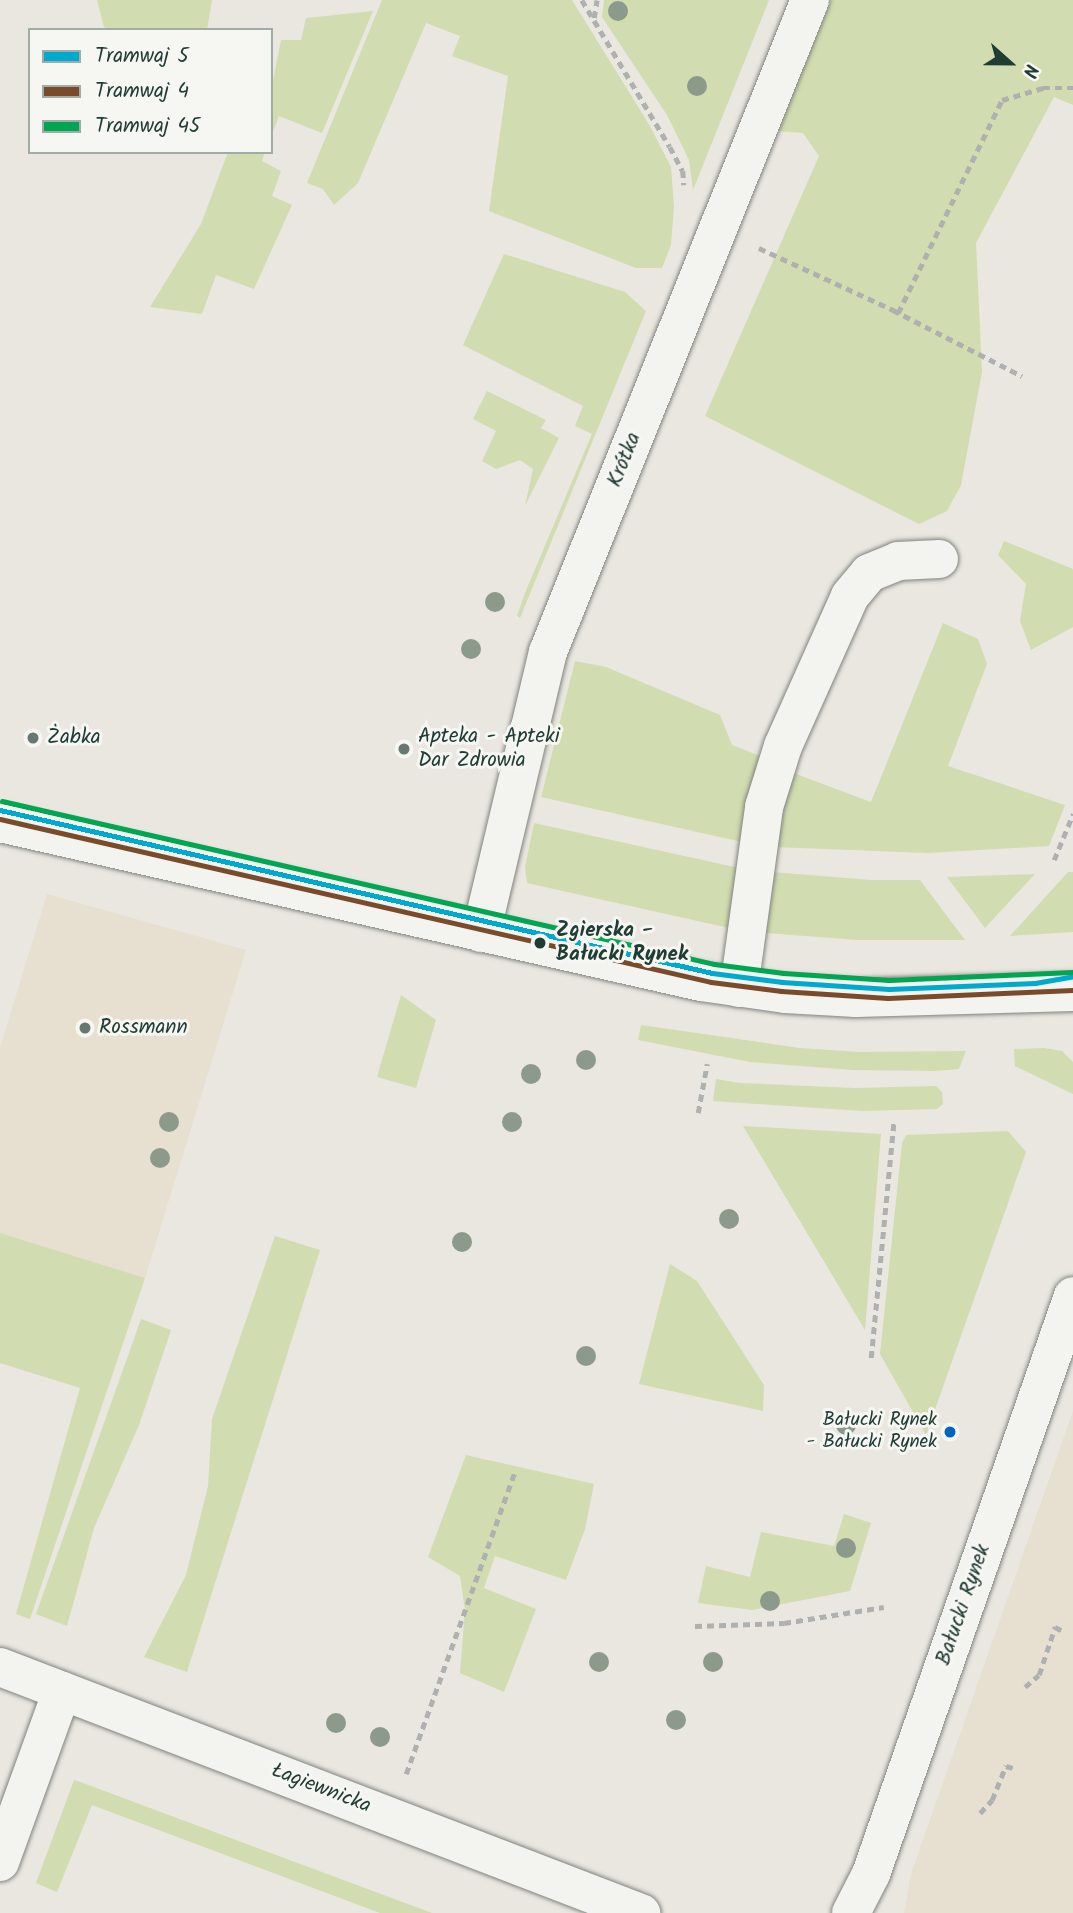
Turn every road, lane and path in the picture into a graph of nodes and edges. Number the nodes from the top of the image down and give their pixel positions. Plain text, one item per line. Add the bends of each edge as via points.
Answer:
1 (582, 0) edge
2 (597, 0) edge
3 (810, 0) edge
4 (594, 19) junction
5 (1073, 88) edge
6 (685, 195) dead end
7 (718, 228) junction
8 (898, 313) junction
9 (1022, 376) dead end
10 (939, 559) dead end
11 (1073, 814) edge
12 (0, 823) edge
13 (1054, 860) dead end
14 (481, 933) junction
15 (738, 988) junction
16 (1073, 992) edge
17 (707, 1064) dead end
18 (698, 1113) dead end
19 (894, 1121) dead end
20 (1073, 1296) edge
21 (871, 1358) dead end
22 (515, 1472) dead end
23 (884, 1607) dead end
24 (695, 1626) dead end
25 (1063, 1631) dead end
26 (0, 1667) edge
27 (1024, 1687) dead end
28 (62, 1690) junction
29 (1013, 1768) dead end
30 (406, 1775) dead end
31 (980, 1813) dead end
32 (0, 1862) edge
33 (641, 1913) edge
34 (851, 1913) edge

1 - 4 path
2 - 4 path
3 - 7 street, Krótka
4 - 6 path via 683,171
5 - 8 path via 1043,88 1002,100
7 - 8 path
7 - 14 street, Krótka via 548,652
8 - 9 path
10 - 15 street via 898,562 869,573 850,596 783,746 764,807
11 - 13 path
12 - 14 street
14 - 15 street
15 - 16 street via 883,999
17 - 18 path
19 - 21 path
20 - 34 street, Bałucki Rynek via 871,1874
22 - 30 path
23 - 24 path via 784,1623
25 - 27 path via 1055,1627 1039,1675
26 - 28 street, Łagiewnicka
28 - 32 street
28 - 33 street, Łagiewnicka
29 - 31 path via 1006,1766 992,1800

